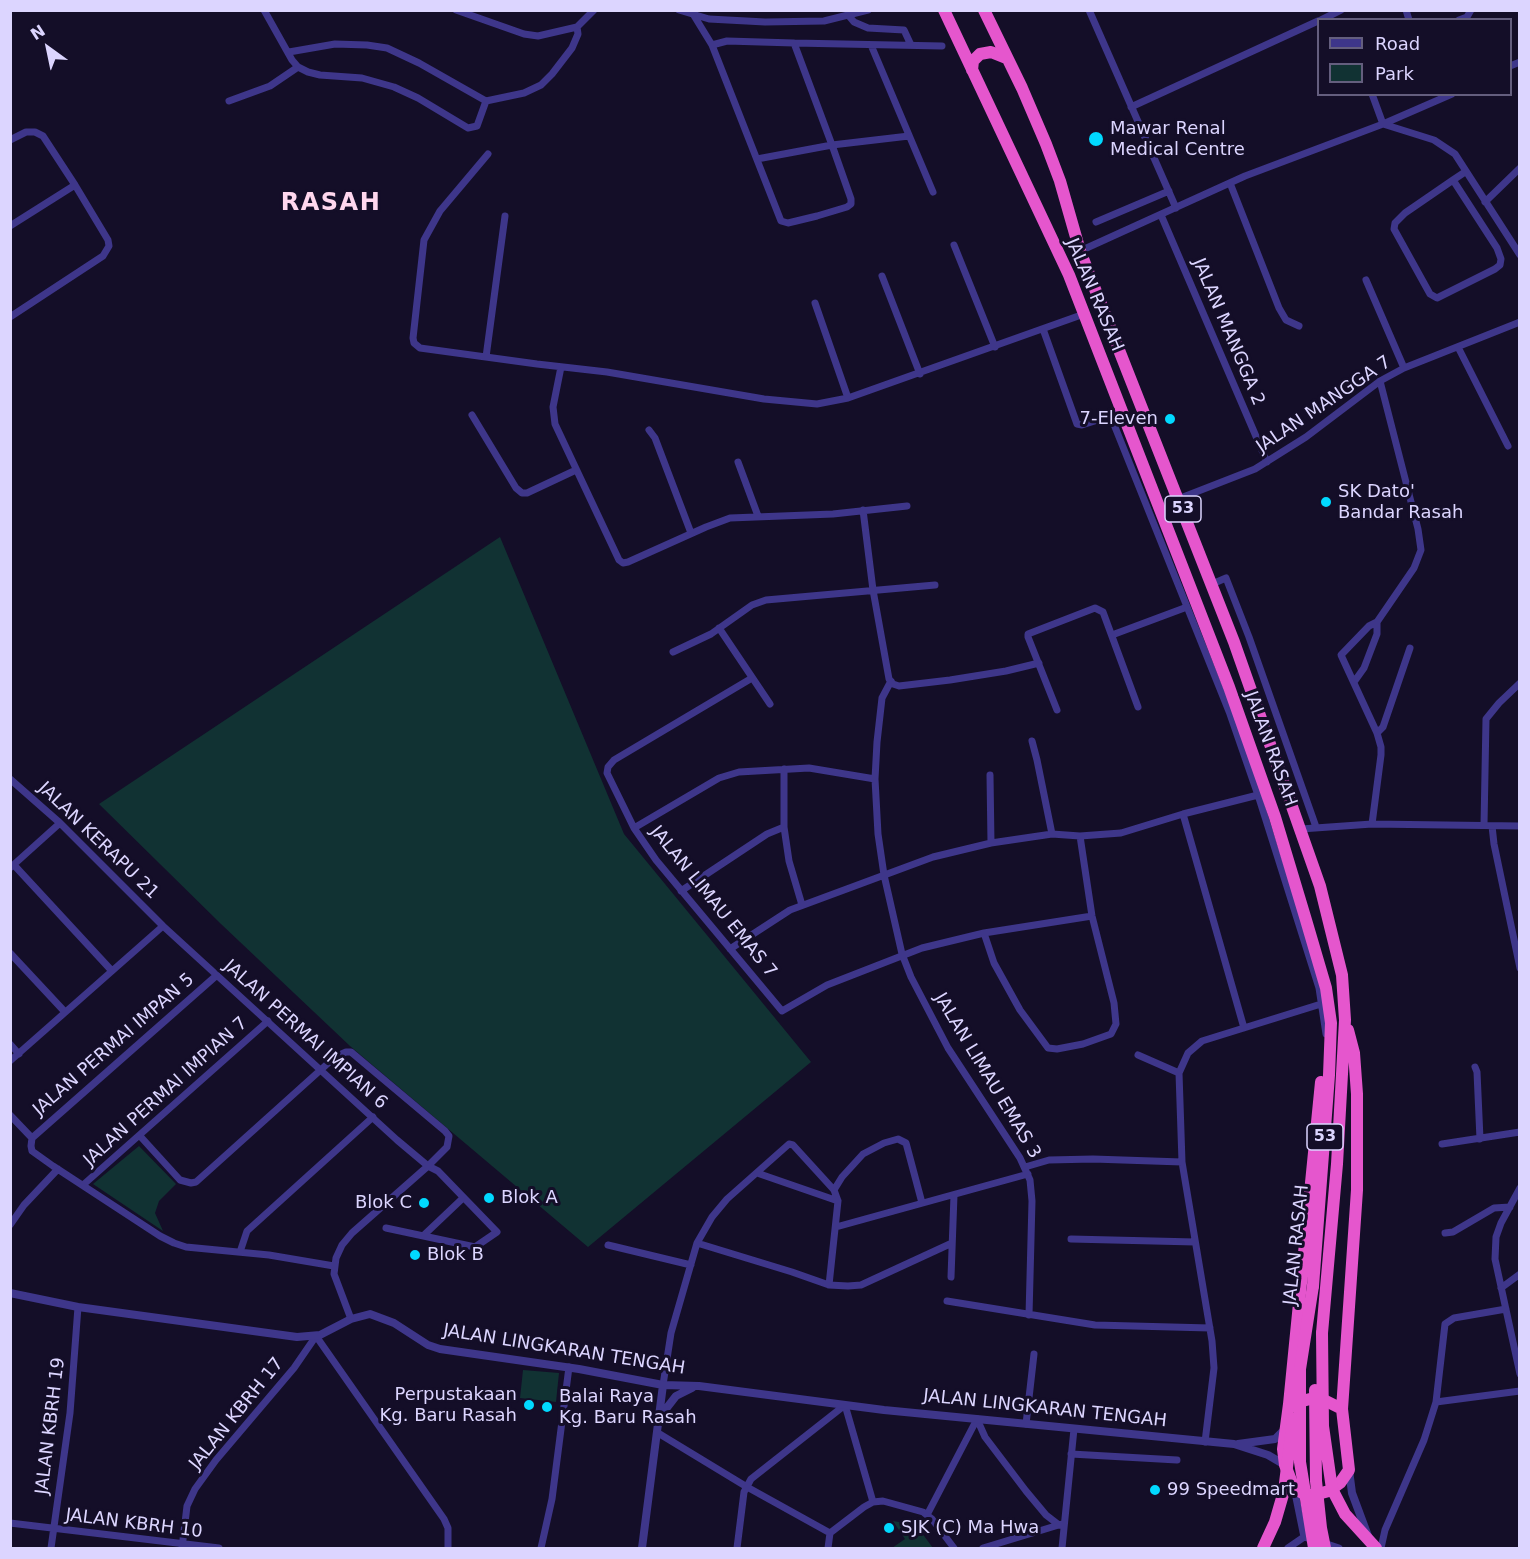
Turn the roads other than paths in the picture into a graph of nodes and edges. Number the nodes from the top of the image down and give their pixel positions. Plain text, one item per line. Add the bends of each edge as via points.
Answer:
1 (264, 10) edge
2 (456, 10) edge
3 (594, 10) edge
4 (680, 10) edge
5 (868, 10) edge
6 (984, 10) edge
7 (1089, 10) edge
8 (1342, 10) edge
9 (945, 12) edge
10 (693, 14) junction
11 (849, 16) junction
12 (1324, 18) edge
13 (1317, 21) edge
14 (577, 27) junction
15 (794, 43) junction
16 (712, 45) junction
17 (871, 45) junction
18 (911, 45) junction
19 (942, 46) dead end
20 (288, 52) junction
21 (1006, 58) junction
22 (298, 67) junction
23 (972, 70) junction
24 (1373, 96) edge
25 (1447, 96) edge
26 (229, 101) dead end
27 (486, 101) junction
28 (1131, 107) junction
29 (1383, 124) junction
30 (909, 136) junction
31 (10, 140) edge
32 (832, 145) junction
33 (488, 154) dead end
34 (757, 159) junction
35 (1520, 168) edge
36 (1465, 172) junction
37 (1453, 180) junction
38 (1230, 183) junction
39 (75, 184) junction
40 (933, 192) dead end
41 (1169, 192) junction
42 (1485, 202) junction
43 (1176, 208) junction
44 (1161, 215) junction
45 (505, 216) dead end
46 (1096, 222) dead end
47 (10, 226) edge
48 (1514, 243) edge
49 (954, 245) dead end
50 (1497, 248) junction
51 (1080, 251) junction
52 (1520, 255) edge
53 (882, 276) dead end
54 (1366, 280) dead end
55 (814, 303) dead end
56 (1084, 314) junction
57 (10, 317) edge
58 (1520, 322) edge
59 (1299, 326) dead end
60 (1042, 329) junction
61 (995, 347) junction
62 (1458, 347) junction
63 (486, 357) junction
64 (561, 367) junction
65 (1404, 368) junction
66 (921, 374) junction
67 (1380, 381) junction
68 (848, 398) junction
69 (1117, 414) junction
70 (472, 415) dead end
71 (649, 430) dead end
72 (1508, 446) dead end
73 (738, 462) dead end
74 (1267, 462) junction
75 (576, 470) junction
76 (1178, 499) junction
77 (907, 506) dead end
78 (863, 510) junction
79 (758, 516) junction
80 (691, 533) junction
81 (1212, 584) junction
82 (935, 585) dead end
83 (873, 590) junction
84 (1187, 607) junction
85 (1377, 622) junction
86 (719, 628) junction
87 (1112, 635) junction
88 (1249, 637) junction
89 (1234, 642) junction
90 (1410, 648) dead end
91 (673, 652) dead end
92 (1039, 663) junction
93 (752, 678) junction
94 (891, 681) junction
95 (1354, 682) junction
96 (1520, 683) edge
97 (770, 704) dead end
98 (1138, 706) dead end
99 (1057, 710) dead end
100 (1377, 733) junction
101 (1032, 741) dead end
102 (784, 769) junction
103 (990, 776) dead end
104 (875, 779) junction
105 (12, 783) edge
106 (1258, 795) junction
107 (1183, 814) junction
108 (60, 823) junction
109 (1372, 824) junction
110 (1484, 825) junction
111 (1492, 826) junction
112 (1520, 826) edge
113 (784, 827) junction
114 (1316, 827) junction
115 (634, 828) junction
116 (1300, 829) junction
117 (1052, 834) junction
118 (1080, 836) junction
119 (991, 843) junction
120 (12, 866) edge
121 (884, 875) junction
122 (681, 891) junction
123 (802, 905) junction
124 (1092, 916) junction
125 (163, 926) junction
126 (984, 933) junction
127 (730, 949) junction
128 (10, 953) edge
129 (902, 954) junction
130 (1519, 962) edge
131 (112, 971) junction
132 (217, 975) junction
133 (1326, 988) junction
134 (1321, 1004) junction
135 (65, 1012) junction
136 (1346, 1020) junction
137 (268, 1021) junction
138 (1244, 1028) junction
139 (1326, 1034) junction
140 (10, 1044) edge
141 (19, 1054) junction
142 (1138, 1055) dead end
143 (10, 1061) edge
144 (1475, 1067) dead end
145 (321, 1070) junction
146 (1179, 1073) junction
147 (10, 1115) edge
148 (373, 1117) junction
149 (1520, 1132) edge
150 (140, 1136) junction
151 (32, 1138) junction
152 (1480, 1139) junction
153 (1442, 1144) dead end
154 (1182, 1162) junction
155 (428, 1166) junction
156 (58, 1169) junction
157 (1027, 1170) junction
158 (758, 1173) junction
159 (83, 1185) junction
160 (1520, 1188) edge
161 (834, 1190) junction
162 (954, 1194) junction
163 (1517, 1197) edge
164 (463, 1198) junction
165 (838, 1201) junction
166 (922, 1203) junction
167 (1510, 1207) junction
168 (10, 1226) edge
169 (837, 1227) junction
170 (386, 1228) dead end
171 (1445, 1233) dead end
172 (424, 1235) junction
173 (1071, 1239) dead end
174 (1195, 1242) junction
175 (697, 1243) junction
176 (952, 1243) junction
177 (608, 1245) dead end
178 (240, 1252) junction
179 (691, 1265) junction
180 (334, 1266) junction
181 (1520, 1274) edge
182 (951, 1277) dead end
183 (829, 1285) junction
184 (1501, 1288) junction
185 (10, 1293) edge
186 (947, 1301) dead end
187 (78, 1307) junction
188 (1506, 1309) junction
189 (1029, 1315) junction
190 (351, 1319) junction
191 (1210, 1328) junction
192 (1323, 1333) junction
193 (316, 1336) junction
194 (1034, 1354) dead end
195 (569, 1367) junction
196 (1300, 1369) junction
197 (1520, 1374) edge
198 (663, 1385) junction
199 (699, 1386) junction
200 (1520, 1391) edge
201 (1436, 1402) junction
202 (1289, 1404) junction
203 (845, 1405) junction
204 (1342, 1409) junction
205 (660, 1417) junction
206 (977, 1419) junction
207 (1026, 1424) junction
208 (1286, 1428) junction
209 (1074, 1429) junction
210 (658, 1434) junction
211 (1205, 1442) junction
212 (1234, 1444) junction
213 (1071, 1454) junction
214 (1176, 1460) dead end
215 (1285, 1465) junction
216 (1349, 1470) junction
217 (747, 1487) junction
218 (1294, 1488) junction
219 (1329, 1491) junction
220 (1314, 1495) junction
221 (873, 1502) junction
222 (1299, 1512) junction
223 (927, 1515) junction
224 (10, 1523) edge
225 (1061, 1524) junction
226 (54, 1529) junction
227 (830, 1533) junction
228 (1304, 1536) junction
229 (182, 1546) edge
230 (51, 1548) edge
231 (219, 1548) edge
232 (448, 1548) edge
233 (541, 1548) edge
234 (642, 1548) edge
235 (736, 1548) edge
236 (828, 1548) edge
237 (954, 1548) edge
238 (983, 1548) edge
239 (1062, 1548) edge
240 (1263, 1548) edge
241 (1288, 1548) edge
242 (1314, 1548) edge
243 (1325, 1548) edge
244 (1339, 1548) edge
245 (1374, 1548) edge
246 (1381, 1548) edge

1 - 20 street
2 - 14 street via 531,35
3 - 14 street
4 - 10 street
5 - 11 street
6 - 21 highway, JALAN RASAH / 53
7 - 28 street
8 - 12 street
9 - 23 highway, JALAN RASAH / 53
10 - 11 street via 709,19 765,22 824,21
10 - 16 street
11 - 18 street via 868,28 904,30
13 - 28 street
14 - 27 street via 572,48 541,85
15 - 16 street via 727,41
15 - 17 street
15 - 32 street
16 - 34 street
17 - 18 street
17 - 30 street
18 - 19 street
20 - 22 street
20 - 27 street via 335,44 387,48
21 - 23 highway via 991,52 980,54 973,61
21 - 51 highway, JALAN RASAH / 53 via 1050,153
22 - 26 street via 270,86
22 - 27 street via 320,75 362,78 394,87 468,128 477,126
23 - 56 highway, JALAN RASAH / 53
24 - 29 street
25 - 29 street
28 - 41 street
29 - 36 street via 1434,140 1455,154
29 - 38 street
30 - 32 street
30 - 40 street
31 - 39 street via 26,132 43,136
32 - 34 street
32 - 34 street via 851,204 788,223 779,218
33 - 63 street via 427,231 413,338 420,348
35 - 42 street
36 - 37 street
36 - 42 street
37 - 50 street
37 - 50 street via 1395,223 1394,229 1430,294 1442,297 1495,269 1501,259
38 - 43 street
38 - 59 street via 1279,308 1286,320
39 - 47 street
39 - 57 street via 108,240 107,251
41 - 43 street
41 - 46 street
42 - 48 street
43 - 44 street
44 - 51 street
44 - 74 street, JALAN MANGGA 2
45 - 63 street
48 - 50 street
48 - 52 street
49 - 61 street
51 - 76 highway, JALAN RASAH / 53
53 - 66 street
54 - 65 street
55 - 68 street
56 - 60 street
56 - 69 highway, JALAN RASAH / 53
58 - 62 street, JALAN MANGGA 7
60 - 61 street
60 - 69 street via 1075,422 1082,425
61 - 66 street
62 - 65 street, JALAN MANGGA 7
62 - 72 street
63 - 64 street
64 - 68 street via 764,399 817,404
64 - 75 street via 553,414
65 - 67 street, JALAN MANGGA 7
66 - 68 street
67 - 74 street, JALAN MANGGA 7
67 - 85 street via 1421,550 1414,568
69 - 84 street
69 - 133 highway, JALAN RASAH / 53 via 1229,687 1272,806
70 - 75 street via 522,493
71 - 80 street
73 - 79 street
74 - 76 street, JALAN MANGGA 7
75 - 80 street via 619,560 628,562
76 - 81 highway, JALAN RASAH / 53
77 - 78 street
78 - 79 street
78 - 83 street
79 - 80 street via 730,518
81 - 88 street via 1226,578
81 - 89 highway, JALAN RASAH / 53
82 - 83 street
83 - 86 street via 766,600
83 - 94 street
84 - 87 street
84 - 106 street
85 - 95 street via 1377,634 1364,668
85 - 95 street via 1341,655
86 - 91 street
86 - 93 street
87 - 92 street via 1102,612 1095,608 1031,632 1028,637
87 - 98 street
88 - 89 street
88 - 114 street
89 - 116 highway, JALAN RASAH / 53
90 - 100 street via 1383,727
92 - 94 street via 950,680 898,686
92 - 99 street
93 - 97 street
93 - 115 street, JALAN LIMAU EMAS 7 via 608,767 607,773
94 - 104 street, JALAN LIMAU EMAS 3 via 882,698
95 - 100 street
96 - 110 street via 1486,719
100 - 109 street via 1381,755
101 - 117 street
102 - 104 street via 830,770
102 - 113 street
102 - 115 street via 739,772 719,778
103 - 119 street
104 - 121 street, JALAN LIMAU EMAS 3
105 - 108 street, JALAN KERAPU 21
106 - 107 street
106 - 134 street
107 - 118 street via 1121,833
107 - 138 street
108 - 120 street
108 - 125 street, JALAN KERAPU 21
109 - 110 street
109 - 114 street
110 - 111 street
111 - 112 street
111 - 130 street
113 - 122 street via 767,834
113 - 123 street
114 - 116 street
115 - 122 street, JALAN LIMAU EMAS 7
116 - 136 highway, JALAN RASAH / 53 via 1320,886 1342,975
117 - 118 street
117 - 119 street
118 - 124 street
119 - 121 street via 933,857
120 - 131 street
121 - 123 street
121 - 129 street, JALAN LIMAU EMAS 3
122 - 127 street, JALAN LIMAU EMAS 7
123 - 127 street
124 - 126 street
124 - 126 street via 1114,1003 1115,1028 1107,1036 1057,1049 1044,1045 1020,1010 994,963
125 - 131 street
125 - 132 street, JALAN PERMAI IMPIAN 6
126 - 129 street
127 - 129 street, JALAN LIMAU EMAS 7 via 782,1011 827,985
128 - 135 street
129 - 157 street, JALAN LIMAU EMAS 3 via 948,1048
131 - 135 street
132 - 137 street, JALAN PERMAI IMPIAN 6
132 - 151 street, JALAN PERMAI IMPAN 5
133 - 139 highway
133 - 196 highway, JALAN RASAH / 53, bridge via 1329,1075 1313,1286
134 - 138 street
134 - 139 street
135 - 141 street
136 - 192 highway, JALAN RASAH / 53
136 - 204 highway via 1354,1053 1357,1094 1357,1190
137 - 145 street, JALAN PERMAI IMPIAN 6
137 - 150 street, JALAN PERMAI IMPIAN 7
138 - 146 street via 1194,1046
139 - 202 highway
140 - 141 street
141 - 143 street
142 - 146 street
144 - 152 street
145 - 148 street, JALAN PERMAI IMPIAN 6
145 - 150 street via 196,1182 180,1180
145 - 155 street via 340,1053 351,1052 445,1131 449,1136 447,1147
146 - 154 street
147 - 151 street
148 - 155 street, JALAN PERMAI IMPIAN 6
148 - 178 street via 247,1231
149 - 152 street
150 - 159 street, JALAN PERMAI IMPIAN 7
151 - 156 street via 32,1151
152 - 153 street
154 - 157 street via 1049,1160
154 - 174 street
155 - 164 street, JALAN PERMAI IMPIAN 6 via 438,1171
155 - 180 street via 352,1233 342,1245
156 - 159 street
156 - 168 street
157 - 162 street
157 - 189 street, JALAN LIMAU EMAS 3 via 1032,1201
158 - 161 street via 789,1144
158 - 165 street
158 - 175 street via 727,1199
159 - 178 street via 174,1243
160 - 163 street
161 - 165 street
161 - 166 street via 863,1154 898,1139 906,1143
162 - 166 street
162 - 176 street
163 - 167 street
164 - 172 street
164 - 172 street, JALAN PERMAI IMPIAN 6 via 497,1232 475,1247
165 - 169 street
166 - 169 street
167 - 171 street via 1494,1208
167 - 184 street via 1496,1237 1495,1259
169 - 183 street
170 - 172 street
173 - 174 street
174 - 191 street
175 - 179 street
175 - 183 street
176 - 182 street
176 - 183 street via 861,1285
177 - 179 street
178 - 180 street
179 - 198 street via 671,1333
180 - 190 street via 336,1285
181 - 184 street
184 - 188 street
185 - 187 street, JALAN LINGKARAN TENGAH
186 - 189 street
187 - 193 street, JALAN LINGKARAN TENGAH via 297,1337
187 - 226 street, JALAN KBRH 19 via 70,1413
188 - 197 street
188 - 201 street via 1447,1321
189 - 191 street via 1095,1325
190 - 193 street, JALAN LINGKARAN TENGAH
190 - 195 street, JALAN LINGKARAN TENGAH via 375,1315 440,1349
191 - 211 street via 1214,1368
192 - 243 highway, JALAN RASAH / 53, bridge via 1314,1418 1316,1480
192 - 245 highway, bridge via 1323,1426 1332,1489 1345,1514
193 - 229 street, JALAN KBRH 17 via 195,1489 187,1506
193 - 232 street via 444,1519
194 - 207 street
195 - 198 street, JALAN LINGKARAN TENGAH
195 - 233 street via 552,1499
196 - 240 highway, bridge via 1284,1491
196 - 242 highway, JALAN RASAH / 53, bridge via 1300,1462
198 - 199 street, JALAN LINGKARAN TENGAH
198 - 205 street
199 - 203 street, JALAN LINGKARAN TENGAH
199 - 205 street via 675,1396
200 - 201 street
201 - 246 street via 1424,1440 1384,1530
202 - 204 highway via 1310,1399
202 - 208 highway
203 - 206 street, JALAN LINGKARAN TENGAH
203 - 217 street via 751,1479
203 - 221 street
204 - 216 highway
205 - 210 street
206 - 207 street, JALAN LINGKARAN TENGAH
206 - 223 street
206 - 225 street via 985,1437 1026,1491 1046,1515
207 - 209 street, JALAN LINGKARAN TENGAH
208 - 212 street, JALAN LINGKARAN TENGAH via 1275,1439
208 - 215 highway
209 - 211 street, JALAN LINGKARAN TENGAH
209 - 213 street
210 - 217 street
210 - 234 street
211 - 212 street, JALAN LINGKARAN TENGAH
212 - 215 street, JALAN LINGKARAN TENGAH
213 - 214 street
213 - 225 street
215 - 218 highway
216 - 219 highway
216 - 245 street via 1356,1507
217 - 227 street
217 - 235 street
218 - 220 highway
218 - 222 street
219 - 220 highway
219 - 245 street via 1346,1521 1365,1545
220 - 222 street
221 - 223 street via 883,1501
221 - 227 street
222 - 228 street
223 - 237 street
224 - 226 street, JALAN KBRH 10
225 - 238 street
225 - 239 street
226 - 229 street, JALAN KBRH 10
226 - 230 street, JALAN KBRH 19
227 - 236 street
228 - 241 street
228 - 244 street
229 - 231 street, JALAN KBRH 10

